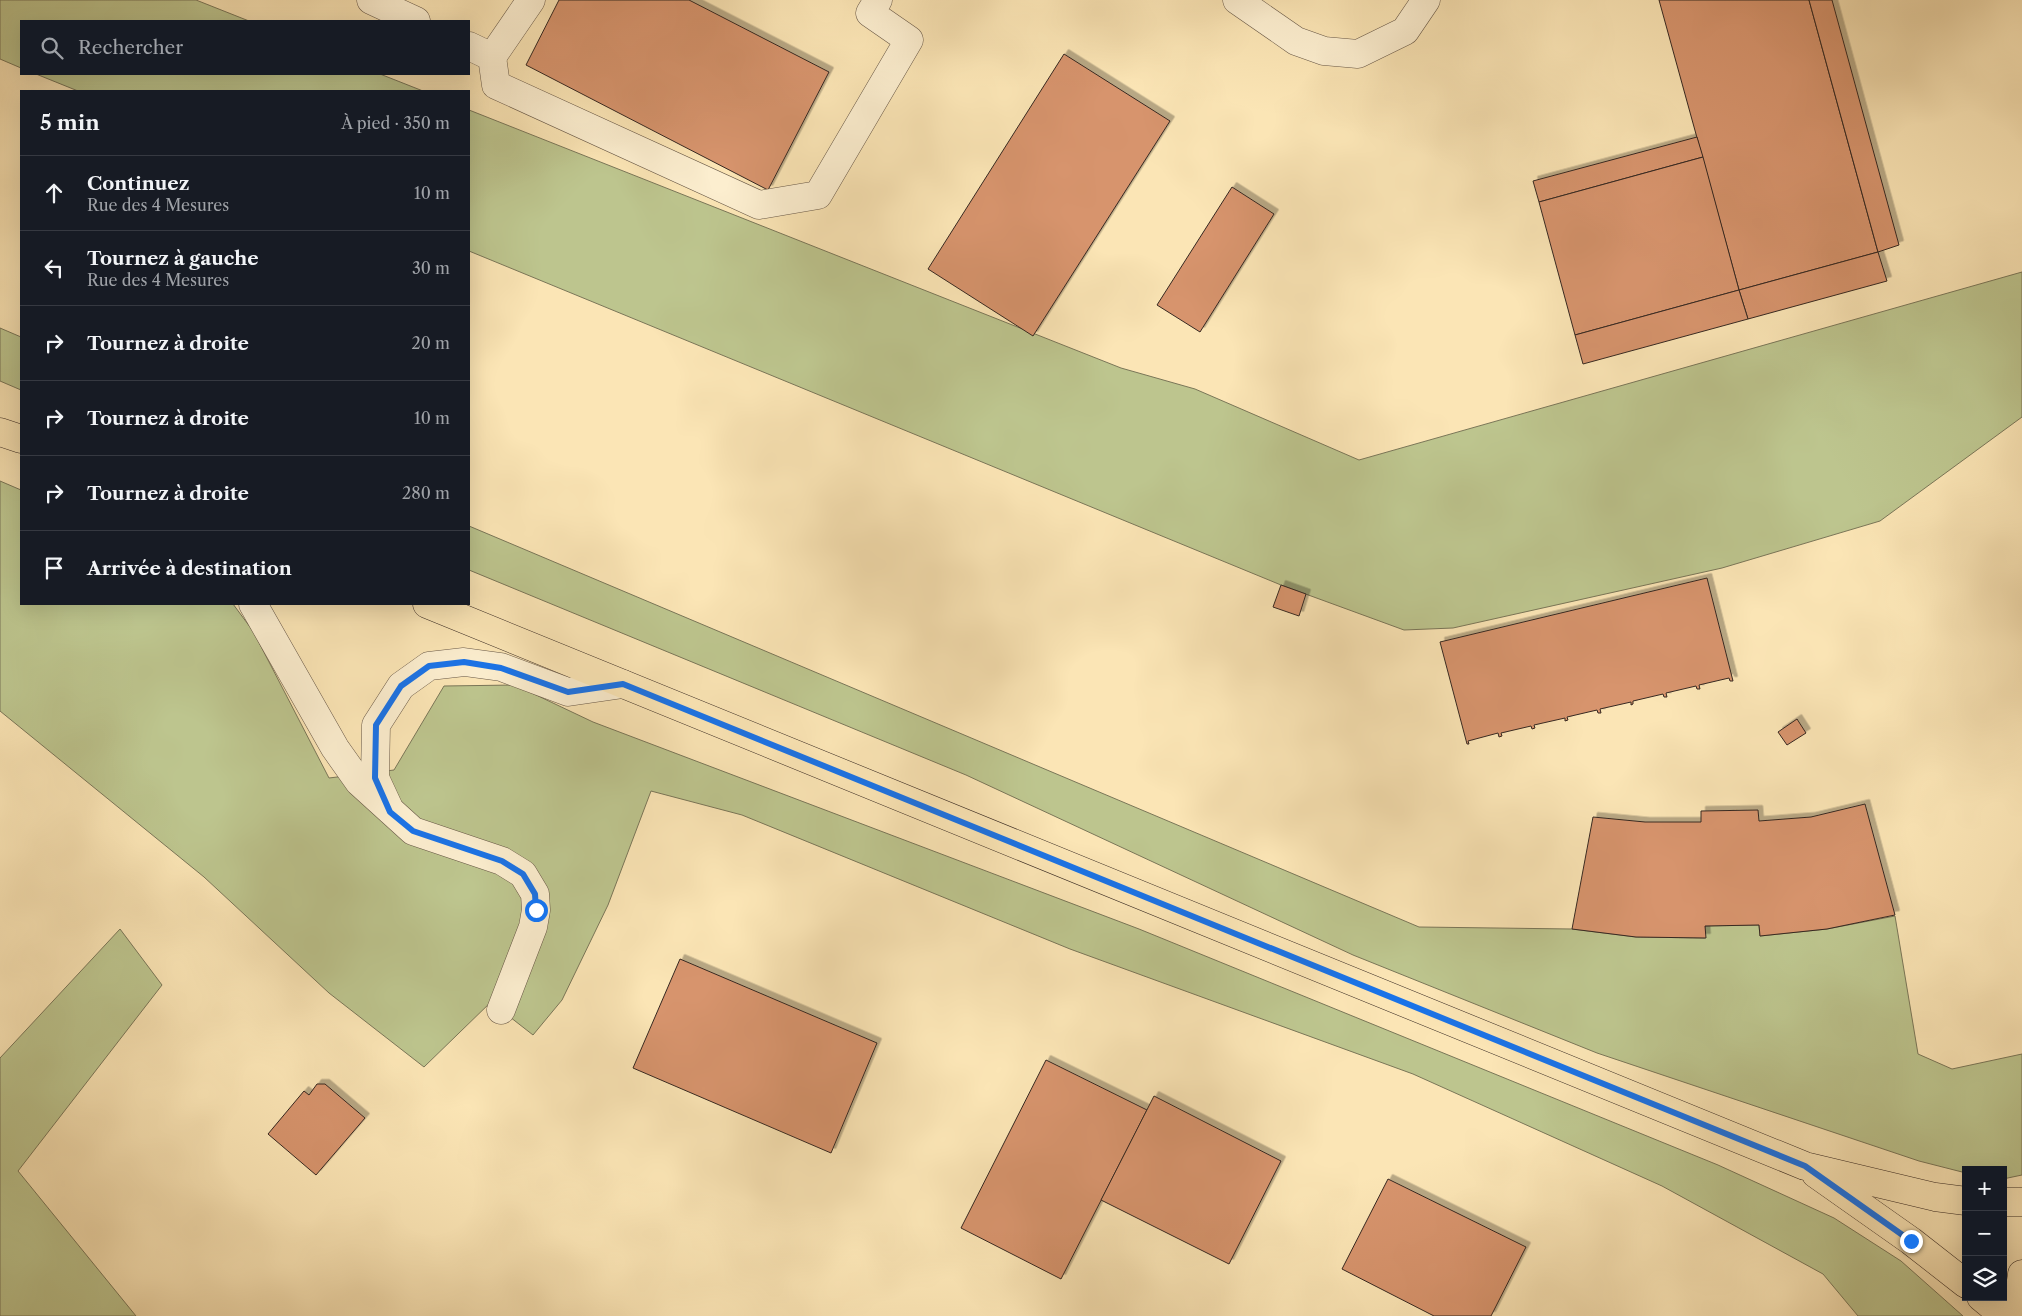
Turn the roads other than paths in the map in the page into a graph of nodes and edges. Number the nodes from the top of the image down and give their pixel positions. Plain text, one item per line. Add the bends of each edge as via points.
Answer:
1 (371, 0) edge
2 (531, 0) edge
3 (878, 0) edge
4 (1238, 0) edge
5 (1426, 0) edge
6 (414, 20) edge
7 (481, 51) edge
8 (0, 432) edge
9 (20, 439) edge
10 (253, 605) edge
11 (429, 605) edge
12 (623, 684) junction
13 (390, 812) junction
14 (502, 1010) dead end
15 (1805, 1166) junction
16 (1962, 1200) edge
17 (2007, 1202) edge
18 (2022, 1202) edge
19 (2022, 1274) edge
20 (1962, 1281) edge
21 (1986, 1301) edge
22 (2004, 1316) edge
23 (2018, 1316) edge

1 - 6 street
2 - 7 street
3 - 7 street via 870,13 909,40 818,196 759,205 496,85
4 - 5 street via 1296,41 1324,51 1358,54 1405,32
8 - 9 main road
10 - 13 street via 335,748 359,782
11 - 12 main road
12 - 13 street via 568,692 501,668 464,662 429,666 401,686 376,725 375,778
12 - 15 main road
13 - 14 street via 413,831 502,861 523,874 535,894 532,927
15 - 16 main road
15 - 20 main road
17 - 18 main road
19 - 23 main road
21 - 22 main road

